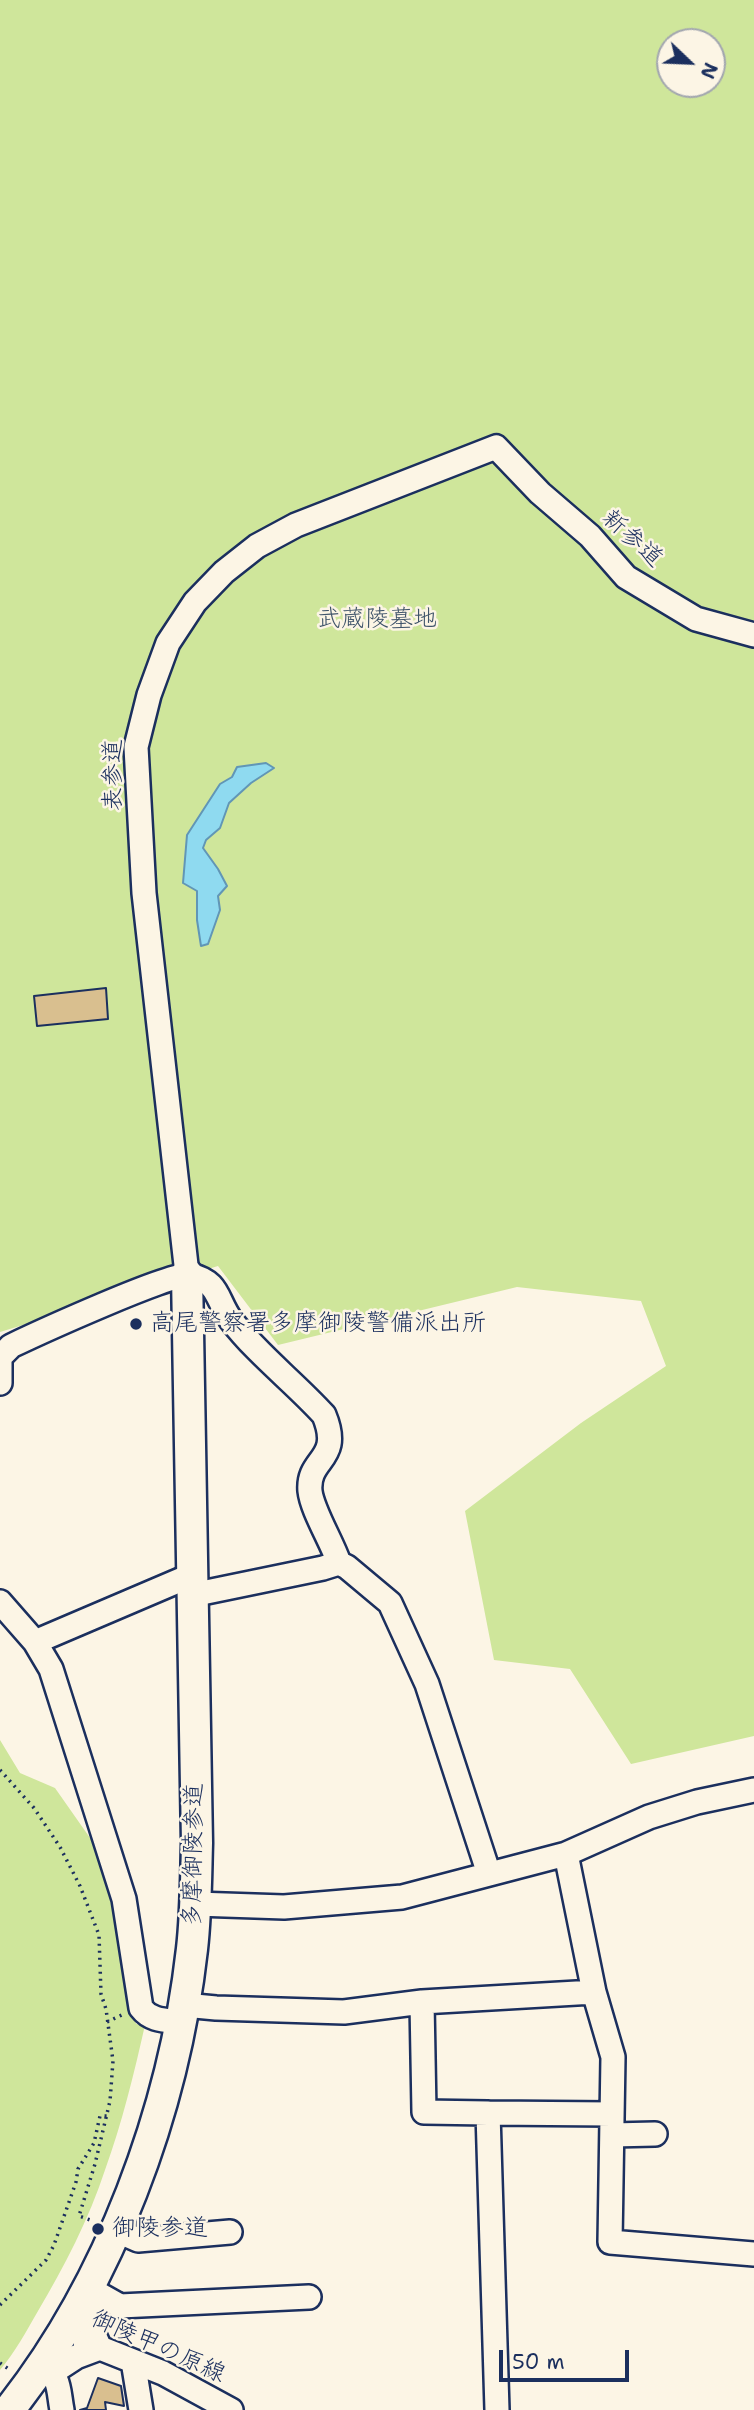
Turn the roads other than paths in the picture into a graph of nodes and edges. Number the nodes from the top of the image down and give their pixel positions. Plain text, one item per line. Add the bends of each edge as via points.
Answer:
1 (496, 447) joint
2 (754, 635) edge
3 (186, 1267) junction
4 (0, 1358) edge
5 (0, 1383) edge
6 (339, 1563) junction
7 (192, 1585) junction
8 (0, 1602) edge
9 (35, 1642) junction
10 (754, 1790) edge
11 (566, 1854) junction
12 (489, 1874) junction
13 (196, 1904) junction
14 (593, 1992) junction
15 (422, 2002) junction
16 (182, 2013) junction
17 (488, 2113) junction
18 (612, 2124) junction
19 (655, 2134) dead end
20 (104, 2225) junction
21 (230, 2232) dead end
22 (754, 2254) edge
23 (88, 2288) junction
24 (309, 2296) dead end
25 (62, 2333) junction
26 (100, 2348) junction
27 (133, 2361) junction
28 (47, 2369) junction
29 (13, 2393) edge
30 (61, 2404) edge
31 (141, 2410) edge
32 (230, 2410) edge
33 (497, 2410) edge

1 - 2 street, 新参道 via 590,536 626,577 696,619
1 - 3 street, 表参道 via 296,526 257,546 195,602 169,643 149,695 136,747 144,893
3 - 4 street via 11,1346
3 - 6 street via 216,1289 229,1318 324,1415 329,1450 312,1473 310,1490
3 - 7 main road, 多摩御陵参道
4 - 5 street
6 - 7 street
6 - 12 street via 390,1602 405,1633 427,1684
7 - 9 street
7 - 13 main road, 多摩御陵参道
8 - 9 street
9 - 16 street via 51,1669 124,1899 141,2008 153,2018
10 - 11 street via 649,1817
11 - 12 street
11 - 14 street
12 - 13 street via 402,1897 284,1907
13 - 16 main road, 多摩御陵参道
14 - 15 street
14 - 18 street via 613,2057
15 - 16 street via 344,2012
15 - 17 street via 424,2112
16 - 20 main road, 多摩御陵参道 via 154,2128
17 - 18 street
17 - 33 street
18 - 19 street
18 - 22 street via 610,2242
20 - 21 street via 138,2240
20 - 23 main road, 多摩御陵参道
23 - 24 street via 120,2306
23 - 25 main road, 多摩御陵参道
23 - 26 street via 91,2328
25 - 26 street, 御陵甲の原線
25 - 28 main road, 多摩御陵参道
26 - 27 street, 御陵甲の原線
26 - 28 street
27 - 31 street
27 - 32 street, 御陵甲の原線
28 - 29 main road, 多摩御陵参道
28 - 30 street
29 - 30 street

